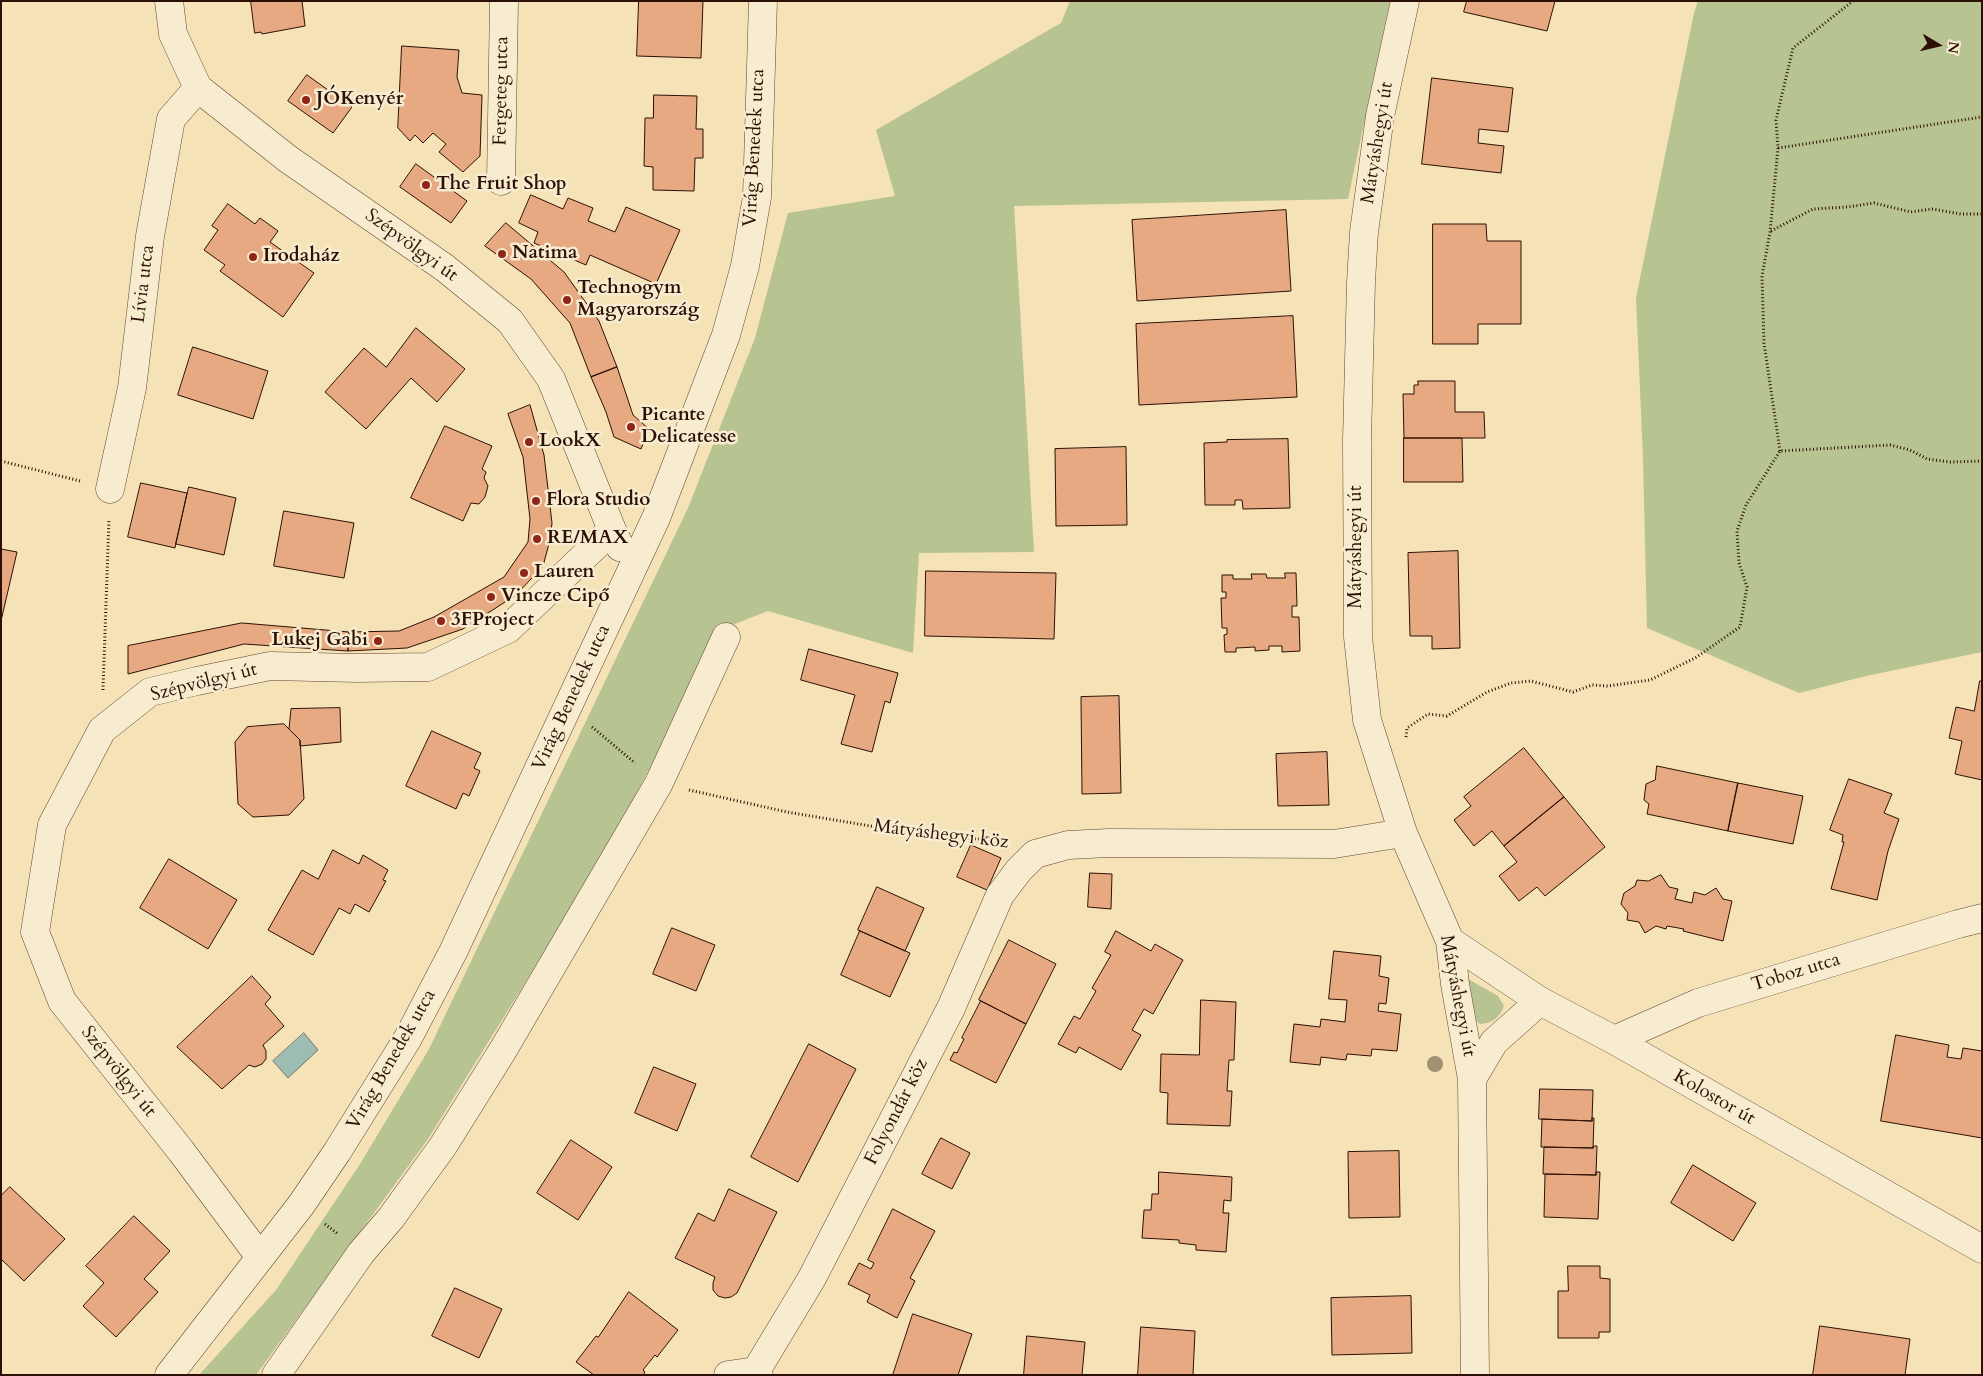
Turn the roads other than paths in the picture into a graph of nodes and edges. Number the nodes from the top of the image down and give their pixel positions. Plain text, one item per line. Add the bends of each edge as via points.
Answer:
1 (168, 1) edge
2 (504, 1) edge
3 (763, 1) edge
4 (1405, 1) edge
5 (198, 88) junction
6 (501, 180) dead end
7 (110, 489) road end
8 (612, 530) junction
9 (635, 562) junction
10 (726, 637) dead end
11 (1403, 833) junction
12 (1035, 854) joint
13 (1982, 918) edge
14 (1450, 941) junction
15 (1540, 1001) junction
16 (1614, 1040) junction
17 (1472, 1079) junction
18 (1982, 1250) edge
19 (260, 1257) junction
20 (758, 1373) edge
21 (169, 1375) edge
22 (276, 1375) edge
23 (728, 1375) edge
24 (1475, 1375) edge

1 - 5 street, Szépvölgyi út via 173,34
2 - 6 street, Fergeteg utca
3 - 9 street, Virág Benedek utca via 756,197 745,266 726,335 656,518
4 - 11 street, Mátyáshegyi út via 1380,116 1364,232 1356,576 1358,637 1367,720
5 - 7 street, Lívia utca via 171,119 150,236 132,388
5 - 8 street, Szépvölgyi út via 288,159 445,268 510,321 551,379
8 - 9 street, Szépvölgyi út via 622,550
8 - 19 street, Szépvölgyi út via 508,629 428,667 270,666 150,692 102,730 52,825 35,932 62,1001
9 - 19 street, Virág Benedek utca via 454,952 408,1038 337,1152
10 - 22 street via 659,783 503,1050 443,1146 391,1218 361,1253
11 - 12 street, Mátyáshegyi köz via 1334,844 1068,845
11 - 14 street, Mátyáshegyi út
12 - 20 street, Folyondár köz via 1000,895 947,1016 812,1278
13 - 16 street, Toboz utca via 1698,1003
14 - 15 street, Kolostor út
14 - 17 street, Mátyáshegyi út
15 - 16 street, Kolostor út
15 - 17 street, Mátyáshegyi út via 1494,1042
16 - 18 street, Kolostor út
17 - 24 street, Mátyáshegyi út
19 - 21 street
20 - 23 street, Folyondár köz

